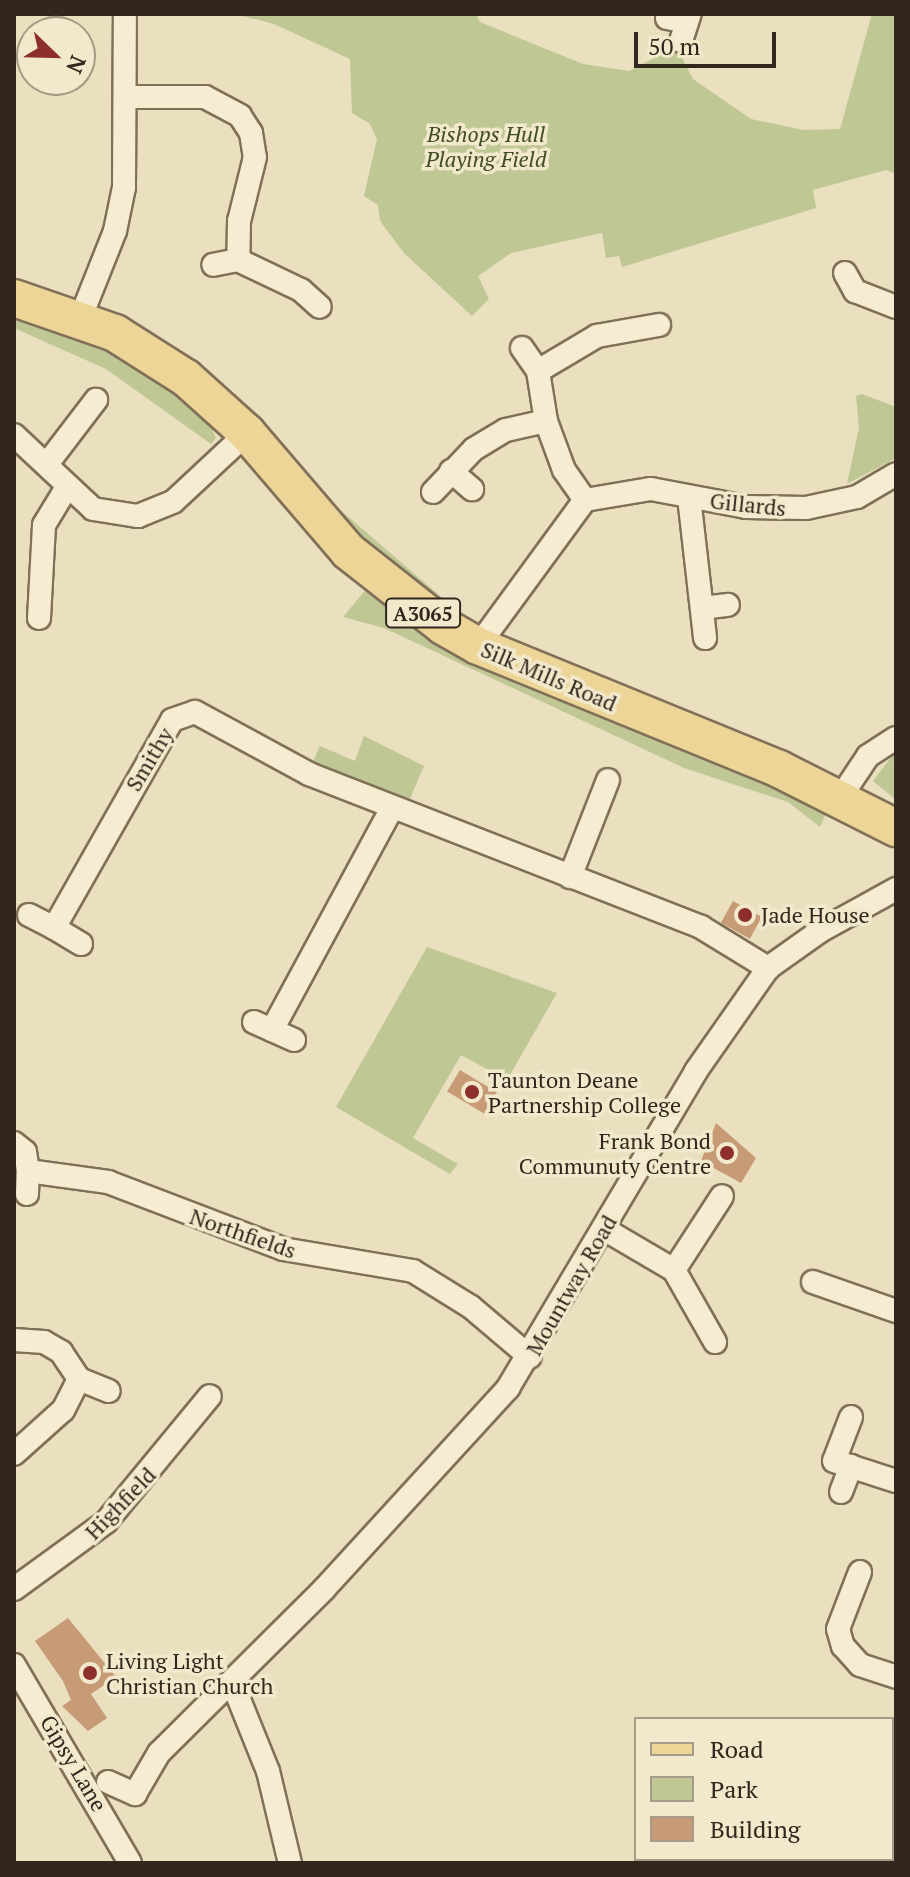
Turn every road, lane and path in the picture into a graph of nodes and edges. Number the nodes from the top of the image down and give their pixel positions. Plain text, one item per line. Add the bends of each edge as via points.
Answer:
1 (125, 14) edge
2 (129, 97) junction
3 (238, 260) junction
4 (213, 265) dead end
5 (849, 292) dead end
6 (14, 298) edge
7 (320, 307) dead end
8 (896, 307) edge
9 (80, 319) junction
10 (659, 325) dead end
11 (522, 348) dead end
12 (538, 371) junction
13 (83, 408) dead end
14 (546, 421) junction
15 (247, 433) junction
16 (14, 435) edge
17 (47, 464) junction
18 (451, 471) junction
19 (896, 474) edge
20 (67, 487) junction
21 (472, 489) dead end
22 (433, 492) dead end
23 (689, 497) junction
24 (585, 500) junction
25 (46, 604) dead end
26 (728, 605) dead end
27 (702, 608) junction
28 (705, 638) dead end
29 (478, 646) junction
30 (896, 738) edge
31 (608, 780) dead end
32 (840, 798) junction
33 (392, 808) junction
34 (896, 828) edge
35 (570, 877) junction
36 (896, 889) edge
37 (29, 915) dead end
38 (54, 928) junction
39 (81, 944) dead end
40 (768, 968) junction
41 (294, 1040) dead end
42 (14, 1143) edge
43 (28, 1171) junction
44 (27, 1194) dead end
45 (722, 1196) dead end
46 (604, 1229) junction
47 (674, 1270) junction
48 (813, 1282) dead end
49 (896, 1311) edge
50 (14, 1340) edge
51 (715, 1342) dead end
52 (530, 1357) junction
53 (79, 1379) junction
54 (109, 1391) dead end
55 (210, 1396) dead end
56 (851, 1417) dead end
57 (14, 1454) edge
58 (851, 1466) junction
59 (896, 1481) edge
60 (841, 1492) dead end
61 (860, 1572) dead end
62 (14, 1589) edge
63 (14, 1665) edge
64 (896, 1677) edge
65 (232, 1682) junction
66 (108, 1782) dead end
67 (130, 1863) edge
68 (290, 1863) edge

1 - 2 street
2 - 3 street via 205,97 240,116 255,157 239,221
2 - 9 street via 115,231
3 - 4 street
3 - 7 street via 304,284
5 - 8 street
6 - 9 main road, Silk Mills Road / A3065
9 - 15 main road, Silk Mills Road / A3065 via 148,351
10 - 12 street via 636,338 569,348
11 - 12 street
12 - 14 street
13 - 17 street
14 - 18 street via 506,430
14 - 24 street via 564,470
15 - 20 street via 204,477 155,513 105,513
15 - 29 main road, Silk Mills Road / A3065 via 379,581
16 - 17 street
17 - 20 street
18 - 21 street
18 - 22 street
19 - 23 street, Gillards via 857,497 806,508
20 - 25 street via 44,525
23 - 24 street, Gillards via 651,489
23 - 27 street, Gillards
24 - 29 street
26 - 27 street
27 - 28 street, Gillards
29 - 32 main road, Silk Mills Road / A3065
30 - 32 street via 868,756
31 - 35 street
32 - 34 main road, Silk Mills Road / A3065
33 - 35 street, Smithy
33 - 38 street, Smithy via 284,762 209,718 185,713 172,720
33 - 41 street via 263,1026
35 - 40 street, Smithy via 701,927
36 - 40 street, Mountway Road via 820,931
37 - 38 street
38 - 39 street
40 - 46 street, Mountway Road via 696,1071
42 - 43 street via 25,1152
43 - 44 street
43 - 52 street, Northfields via 108,1182 296,1253 372,1259 413,1271 471,1307
45 - 47 street
46 - 47 street
46 - 52 street, Mountway Road
47 - 51 street
48 - 49 street
50 - 53 street via 44,1342 61,1352
52 - 65 street, Mountway Road via 461,1441
53 - 54 street
53 - 57 street via 63,1410
55 - 62 street, Highfield via 106,1522
56 - 58 street via 834,1461
58 - 59 street
58 - 60 street
61 - 64 street via 838,1629 843,1646 860,1665
63 - 67 street, Gipsy Lane
65 - 66 street, Mountway Road via 159,1753 135,1794
65 - 68 street via 268,1771

